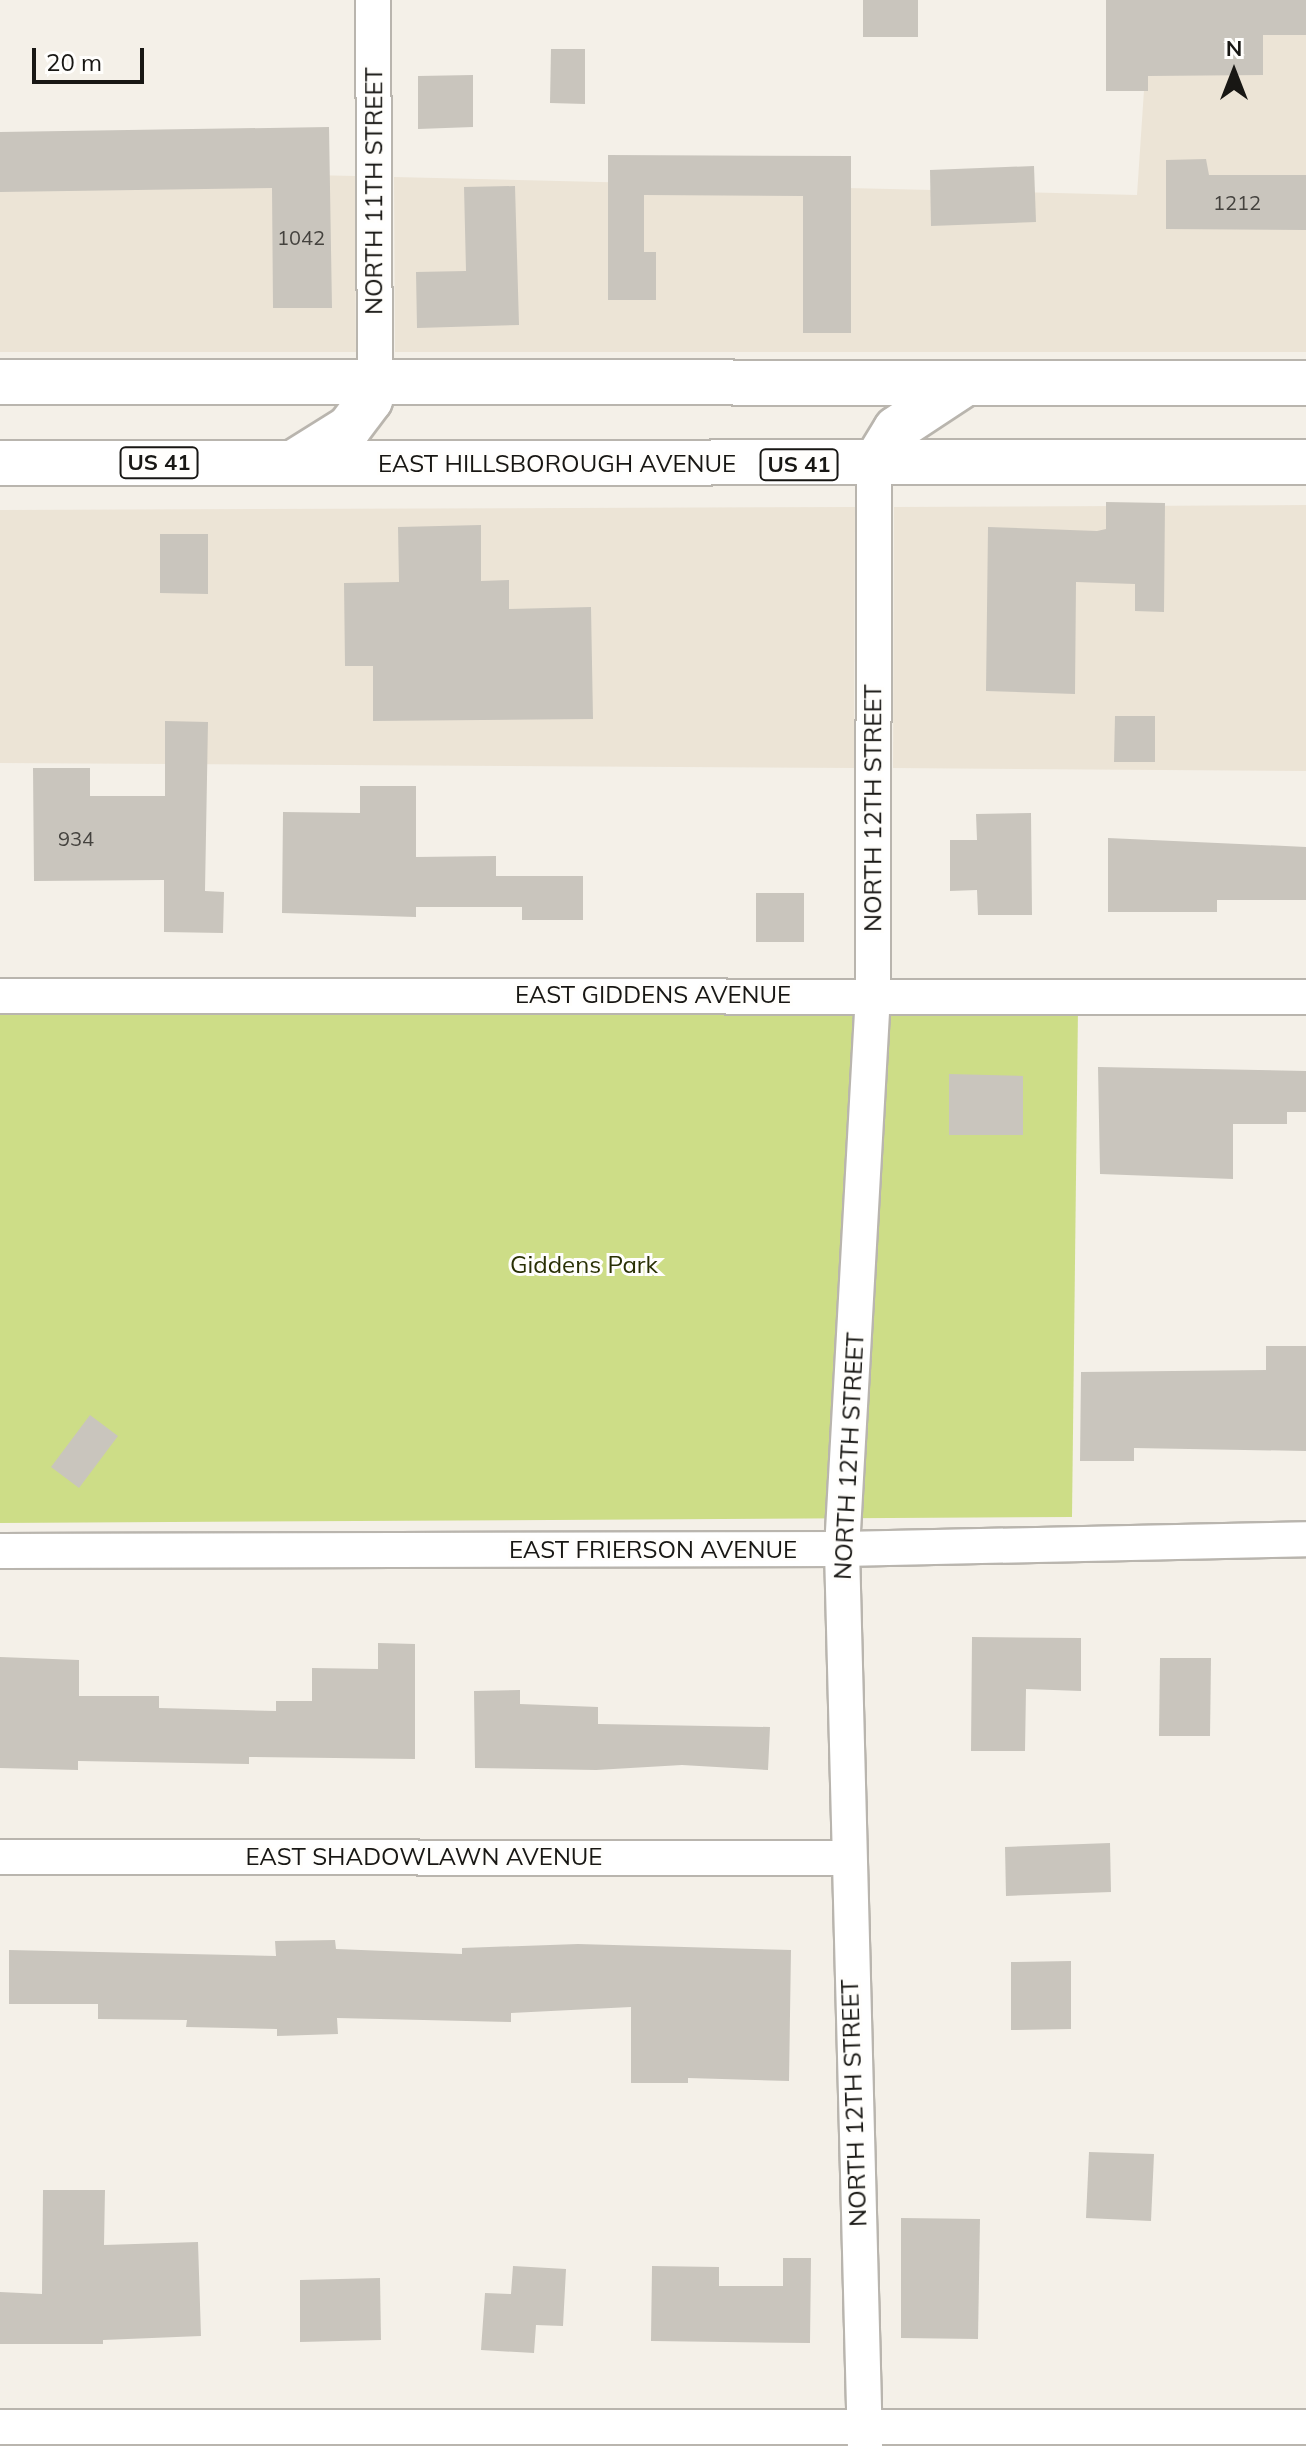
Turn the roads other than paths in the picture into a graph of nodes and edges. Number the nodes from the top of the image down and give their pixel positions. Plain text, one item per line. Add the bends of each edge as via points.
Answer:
1 (373, 0) edge
2 (375, 381) junction
3 (0, 382) edge
4 (966, 383) junction
5 (1306, 383) edge
6 (1306, 462) edge
7 (0, 463) edge
8 (293, 463) junction
9 (874, 465) junction
10 (873, 995) junction
11 (0, 996) edge
12 (1306, 997) edge
13 (1306, 1539) edge
14 (842, 1549) junction
15 (0, 1551) edge
16 (0, 1857) edge
17 (847, 1858) junction
18 (0, 2427) edge
19 (1306, 2427) edge
20 (864, 2436) edge

1 - 2 street, NORTH 11TH STREET
2 - 3 main road
2 - 4 main road
2 - 8 main road via 370,400 349,428
4 - 5 main road
4 - 9 main road via 896,429
6 - 9 main road, EAST HILLSBOROUGH AVENUE / US 41
7 - 8 main road, EAST HILLSBOROUGH AVENUE / US 41
8 - 9 main road, EAST HILLSBOROUGH AVENUE / US 41
9 - 10 street, NORTH 12TH STREET
10 - 11 street, EAST GIDDENS AVENUE
10 - 12 street, EAST GIDDENS AVENUE
10 - 14 street, NORTH 12TH STREET
13 - 14 street, EAST FRIERSON AVENUE
14 - 15 street, EAST FRIERSON AVENUE
14 - 17 street, NORTH 12TH STREET
16 - 17 street, EAST SHADOWLAWN AVENUE
17 - 20 street, NORTH 12TH STREET
18 - 20 street
19 - 20 street

